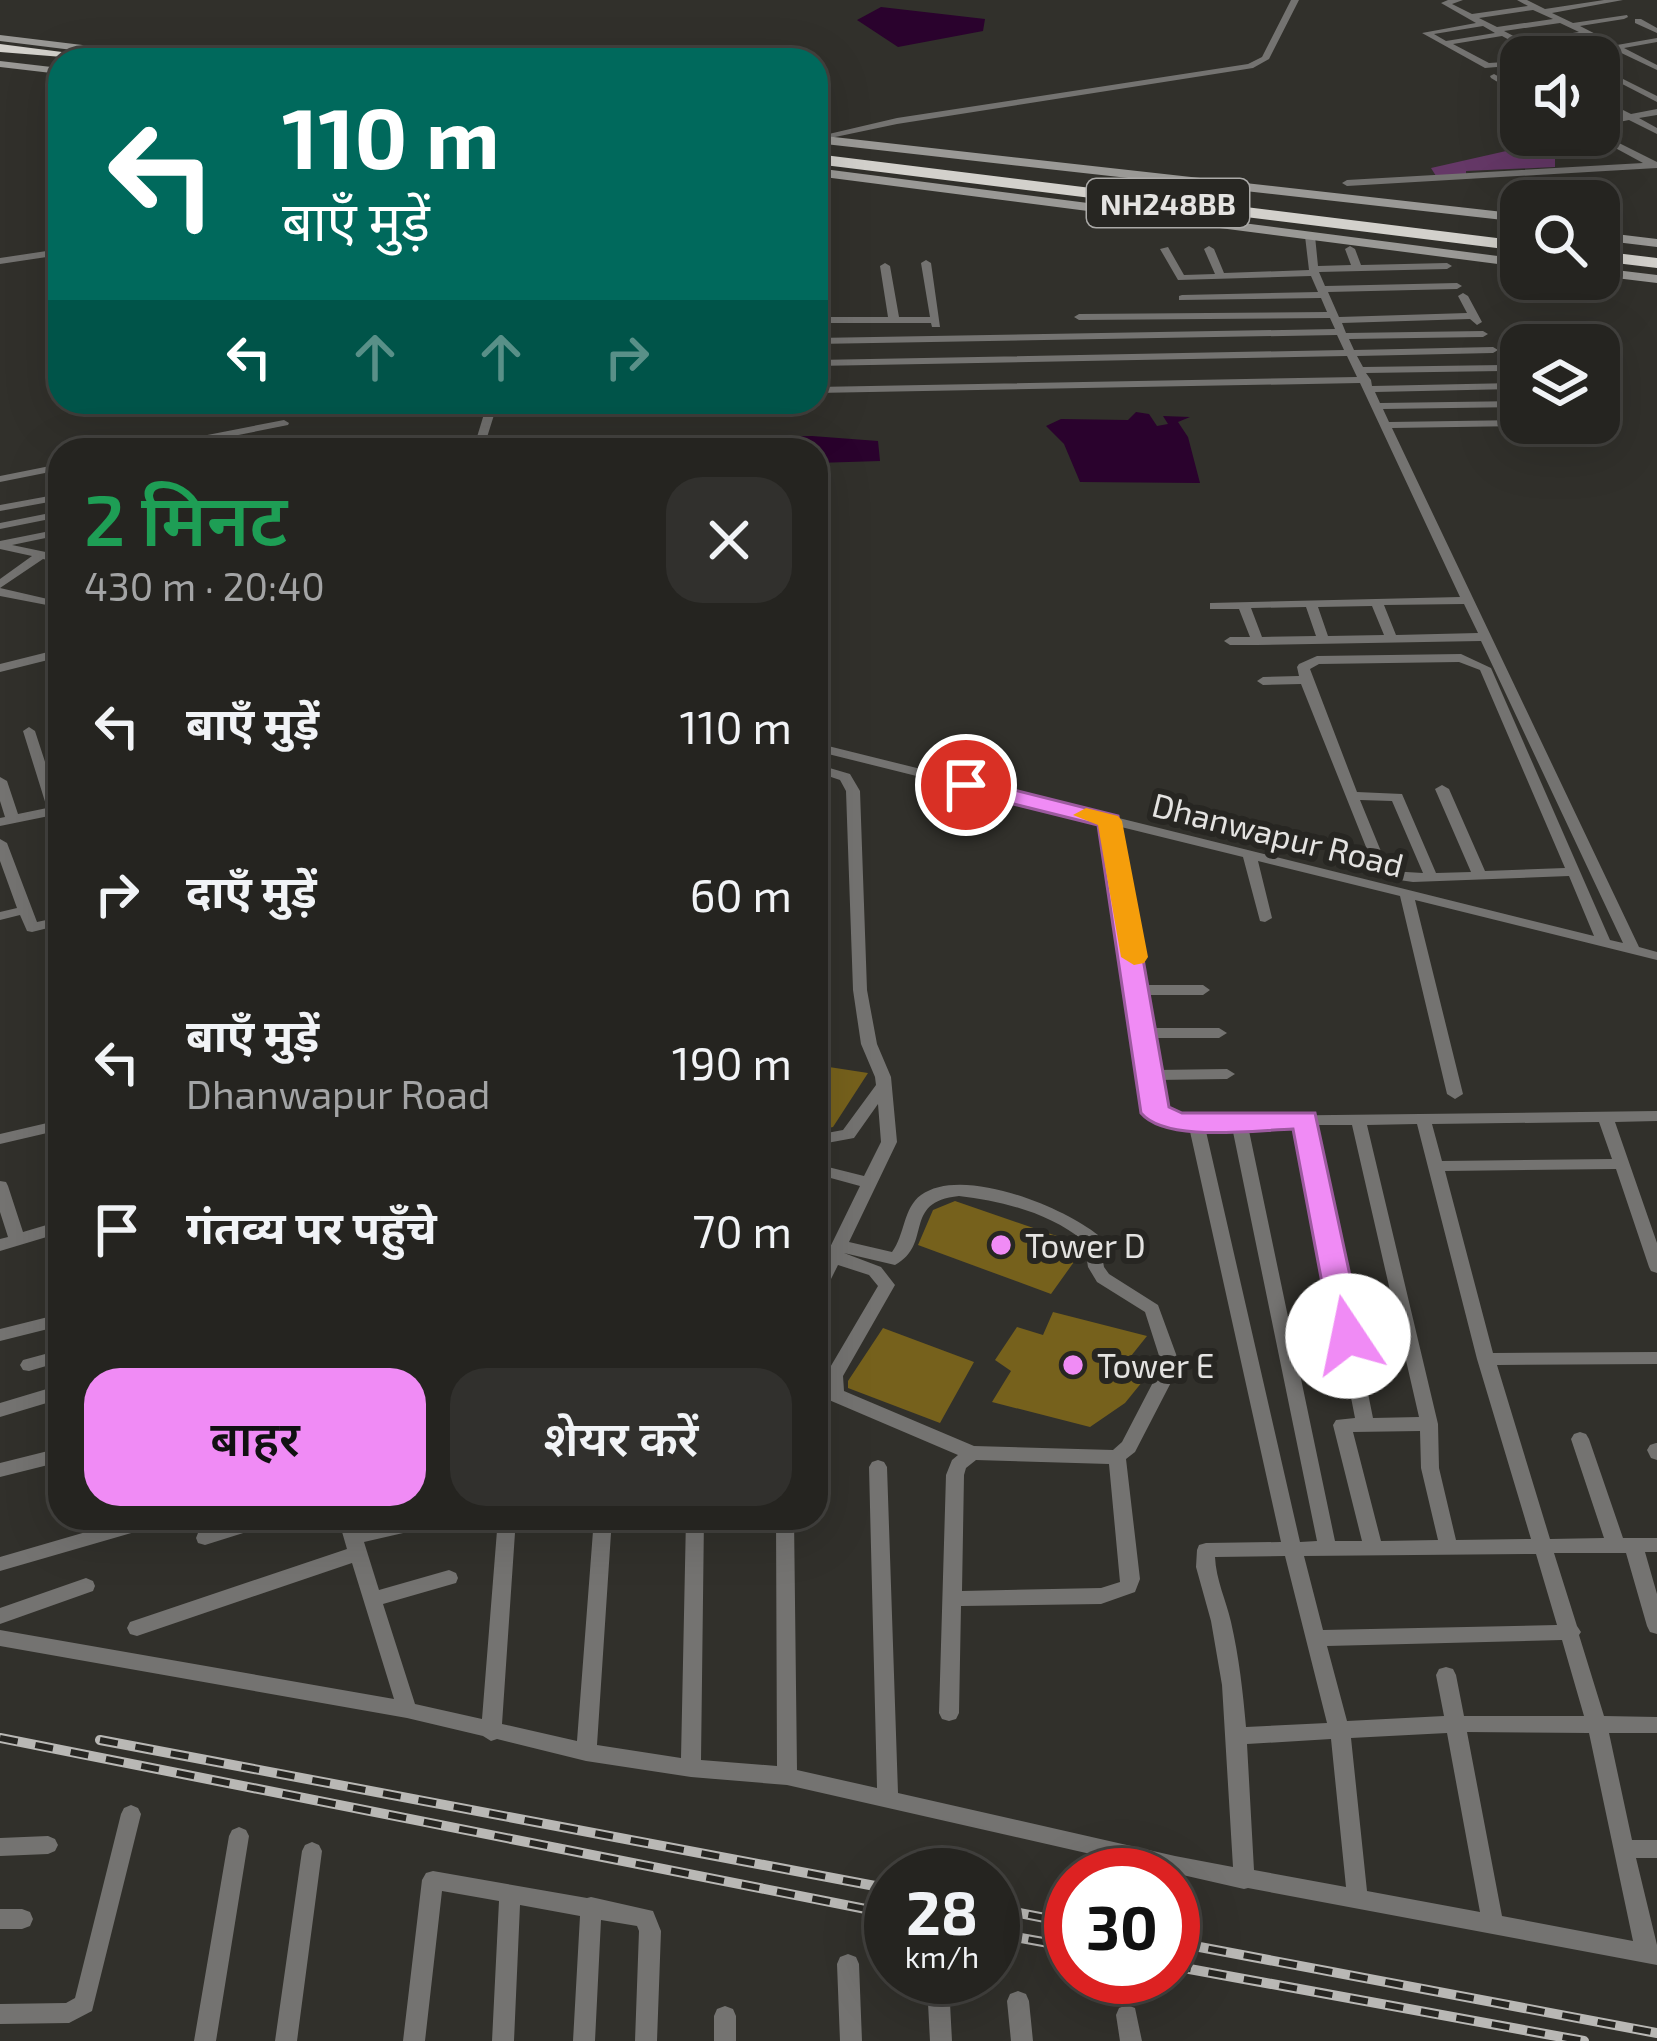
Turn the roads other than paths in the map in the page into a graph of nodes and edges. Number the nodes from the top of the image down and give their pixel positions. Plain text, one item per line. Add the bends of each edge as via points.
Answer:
1 (1295, 0) edge
2 (1459, 0) edge
3 (1521, 0) edge
4 (1619, 0) edge
5 (1540, 9) junction
6 (1471, 17) junction
7 (1624, 17) dead end
8 (1561, 20) junction
9 (1638, 21) dead end
10 (1484, 24) junction
11 (1573, 26) junction
12 (1499, 32) junction
13 (1588, 33) junction
14 (1507, 36) edge
15 (1570, 36) edge
16 (1594, 36) edge
17 (1657, 36) edge
18 (0, 43) edge
19 (1446, 43) junction
20 (1620, 46) edge
21 (53, 48) edge
22 (48, 49) edge
23 (1620, 49) edge
24 (48, 52) edge
25 (0, 61) edge
26 (1500, 65) edge
27 (48, 67) edge
28 (1657, 68) edge
29 (0, 74) edge
30 (1493, 76) dead end
31 (48, 80) edge
32 (1500, 80) edge
33 (1620, 80) edge
34 (1657, 88) edge
35 (1641, 91) junction
36 (1620, 95) edge
37 (1657, 99) edge
38 (1620, 111) edge
39 (1657, 112) edge
40 (1629, 116) junction
41 (1620, 118) edge
42 (1657, 131) edge
43 (828, 137) edge
44 (828, 141) edge
45 (1620, 147) edge
46 (828, 149) edge
47 (1655, 165) edge
48 (828, 167) edge
49 (828, 168) edge
50 (1347, 183) dead end
51 (1500, 223) edge
52 (1500, 224) edge
53 (1657, 233) edge
54 (1620, 234) edge
55 (1310, 236) junction
56 (1350, 248) dead end
57 (1165, 249) dead end
58 (1209, 249) dead end
59 (1648, 250) edge
60 (1500, 251) edge
61 (1500, 252) edge
62 (48, 254) edge
63 (1395, 254) dead end
64 (0, 262) edge
65 (926, 263) dead end
66 (885, 266) dead end
67 (1448, 266) dead end
68 (1620, 266) edge
69 (1402, 267) junction
70 (1357, 268) junction
71 (1657, 270) edge
72 (1314, 271) junction
73 (1221, 277) junction
74 (1324, 292) junction
75 (1182, 298) dead end
76 (1474, 316) junction
77 (1079, 317) dead end
78 (828, 320) edge
79 (894, 320) junction
80 (935, 320) junction
81 (1339, 326) junction
82 (1484, 334) junction
83 (938, 340) junction
84 (828, 341) edge
85 (1493, 350) junction
86 (1354, 355) junction
87 (828, 363) edge
88 (1500, 363) edge
89 (1500, 368) edge
90 (1365, 380) junction
91 (828, 389) edge
92 (1500, 394) edge
93 (1500, 397) edge
94 (1378, 406) junction
95 (284, 423) dead end
96 (1500, 423) edge
97 (1387, 425) junction
98 (210, 438) edge
99 (48, 469) edge
100 (0, 478) edge
101 (48, 498) edge
102 (0, 508) edge
103 (48, 516) edge
104 (0, 526) edge
105 (48, 535) edge
106 (0, 545) edge
107 (40, 555) junction
108 (48, 557) edge
109 (0, 589) edge
110 (1469, 600) junction
111 (1377, 602) junction
112 (48, 603) dead end
113 (1311, 604) junction
114 (1214, 605) dead end
115 (1244, 605) junction
116 (1486, 638) junction
117 (1392, 639) junction
118 (1323, 640) junction
119 (1230, 641) dead end
120 (1257, 641) junction
121 (48, 656) edge
122 (0, 668) edge
123 (1306, 680) junction
124 (1263, 681) dead end
125 (29, 731) dead end
126 (828, 750) edge
127 (828, 772) edge
128 (0, 782) edge
129 (1442, 789) dead end
130 (48, 791) edge
131 (1351, 796) junction
132 (7, 820) edge
133 (1109, 821) junction
134 (48, 822) edge
135 (0, 843) edge
136 (1250, 856) junction
137 (1574, 872) junction
138 (1480, 876) junction
139 (1431, 878) junction
140 (1413, 888) junction
141 (25, 910) junction
142 (0, 916) edge
143 (1265, 918) dead end
144 (48, 924) edge
145 (1604, 942) junction
146 (1633, 949) junction
147 (1657, 956) edge
148 (1138, 990) junction
149 (1203, 990) dead end
150 (1144, 1033) junction
151 (1219, 1033) dead end
152 (1227, 1074) dead end
153 (1150, 1075) junction
154 (883, 1086) junction
155 (1455, 1094) dead end
156 (1605, 1115) junction
157 (1657, 1116) edge
158 (1423, 1118) junction
159 (1305, 1119) junction
160 (1358, 1119) junction
161 (1239, 1120) junction
162 (1196, 1121) junction
163 (48, 1128) edge
164 (828, 1137) edge
165 (0, 1139) edge
166 (1621, 1165) junction
167 (1437, 1166) junction
168 (828, 1172) edge
169 (869, 1183) junction
170 (0, 1186) edge
171 (48, 1230) edge
172 (8, 1242) edge
173 (836, 1251) junction
174 (1657, 1267) edge
175 (828, 1268) edge
176 (48, 1323) edge
177 (0, 1335) edge
178 (1657, 1358) edge
179 (1486, 1359) junction
180 (48, 1360) edge
181 (29, 1365) dead end
182 (48, 1396) edge
183 (0, 1410) edge
184 (1365, 1423) junction
185 (1429, 1424) junction
186 (1580, 1439) dead end
187 (972, 1453) junction
188 (1118, 1456) junction
189 (48, 1458) edge
190 (878, 1467) dead end
191 (0, 1470) edge
192 (118, 1530) edge
193 (230, 1530) edge
194 (506, 1530) edge
195 (602, 1530) edge
196 (695, 1530) edge
197 (785, 1530) edge
198 (352, 1536) edge
199 (205, 1538) dead end
200 (1448, 1545) junction
201 (1625, 1545) junction
202 (1657, 1545) edge
203 (1373, 1546) junction
204 (1541, 1546) junction
205 (1292, 1547) junction
206 (1327, 1547) junction
207 (0, 1564) edge
208 (449, 1578) dead end
209 (86, 1586) dead end
210 (951, 1599) junction
211 (371, 1600) junction
212 (0, 1616) edge
213 (1657, 1626) edge
214 (136, 1628) dead end
215 (1571, 1632) junction
216 (1318, 1637) junction
217 (0, 1638) edge
218 (1446, 1675) dead end
219 (407, 1710) junction
220 (950, 1713) dead end
221 (1454, 1724) junction
222 (1598, 1725) junction
223 (1657, 1725) edge
224 (490, 1733) junction
225 (1340, 1733) junction
226 (1235, 1736) junction
227 (586, 1752) junction
228 (691, 1768) junction
229 (787, 1776) junction
230 (888, 1798) junction
231 (131, 1814) dead end
232 (239, 1836) dead end
233 (48, 1845) dead end
234 (0, 1846) edge
235 (1626, 1849) junction
236 (1657, 1849) edge
237 (312, 1851) dead end
238 (1244, 1880) junction
239 (510, 1893) junction
240 (1357, 1896) junction
241 (590, 1906) junction
242 (1492, 1922) junction
243 (1652, 1953) edge
244 (848, 1964) dead end
245 (939, 2004) edge
246 (1018, 2004) edge
247 (0, 2014) edge
248 (1127, 2015) dead end
249 (725, 2016) dead end
250 (206, 2041) edge
251 (286, 2041) edge
252 (414, 2041) edge
253 (503, 2041) edge
254 (584, 2041) edge
255 (646, 2041) edge
256 (725, 2041) edge
257 (851, 2041) edge
258 (941, 2041) edge
259 (1022, 2041) edge
260 (1131, 2041) edge

1 - 43 street via 1265,59 1250,66
2 - 6 street via 1445,3
3 - 5 street
4 - 5 street
5 - 6 street
5 - 8 street
6 - 10 street
7 - 11 street
8 - 11 street
8 - 12 street
9 - 17 street
10 - 12 street
10 - 19 street via 1426,33
11 - 13 street
12 - 14 street
12 - 19 street
13 - 15 street
13 - 16 street
17 - 20 street
18 - 21 street
18 - 22 street
18 - 24 highway
19 - 26 street
23 - 28 street
25 - 27 highway
29 - 31 street
30 - 32 street
33 - 35 street
34 - 35 street
35 - 36 street
35 - 37 street
38 - 40 street
39 - 40 street
40 - 41 street
40 - 42 street
44 - 51 street
45 - 47 street
46 - 52 highway, NH248BB
47 - 50 street
48 - 60 highway, NH248BB
49 - 55 street
53 - 54 street
55 - 61 street
55 - 72 street
56 - 70 street
57 - 73 street via 1180,278
58 - 73 street
59 - 71 highway
62 - 64 street
63 - 69 street
65 - 80 street
66 - 79 street
67 - 69 street
68 - 71 street
69 - 70 street
70 - 72 street
72 - 73 street
72 - 74 street
74 - 75 street
74 - 76 street via 1460,291
74 - 81 street
76 - 81 street
76 - 82 street
77 - 81 street
78 - 79 street
79 - 80 street
80 - 83 street
81 - 82 street
81 - 83 street
81 - 86 street
82 - 85 street
83 - 84 street
85 - 86 street
85 - 88 street
86 - 87 street
86 - 90 street
89 - 90 street
90 - 91 street
90 - 92 street
90 - 94 street
93 - 94 street
94 - 97 street
95 - 98 street
96 - 97 street
97 - 110 street
99 - 100 street
101 - 102 street
103 - 104 street
105 - 106 street
106 - 107 street
107 - 108 street
107 - 109 street
109 - 112 street
110 - 111 street
110 - 116 street
111 - 113 street
111 - 117 street
113 - 115 street
113 - 118 street
114 - 115 street
115 - 120 street
116 - 117 street
116 - 146 street
117 - 118 street
118 - 120 street
119 - 120 street
121 - 122 street
123 - 124 street
123 - 131 street
123 - 137 street via 1303,667 1317,660 1479,663
125 - 130 street
126 - 133 street, Dhanwapur Road
127 - 154 street via 845,777 853,791 860,990
128 - 132 street
129 - 138 street
131 - 139 street via 1397,796
131 - 140 street via 1378,867
132 - 134 street
133 - 136 street, Dhanwapur Road
133 - 148 street
135 - 141 street
136 - 140 street, Dhanwapur Road
136 - 143 street
137 - 138 street
137 - 145 street
138 - 139 street
139 - 140 street
140 - 145 street, Dhanwapur Road
140 - 155 street
141 - 142 street
141 - 144 street via 32,928
145 - 146 street, Dhanwapur Road
146 - 147 street, Dhanwapur Road
148 - 149 street
148 - 150 street
150 - 151 street
150 - 153 street
152 - 153 street
153 - 162 street via 1160,1118
154 - 164 street via 848,1134
154 - 169 street via 889,1142
156 - 157 street
156 - 158 street
156 - 166 street
158 - 160 street
158 - 167 street
159 - 160 street
159 - 161 street
159 - 184 street
160 - 185 street
161 - 162 street
161 - 206 street
162 - 205 street
163 - 165 street
166 - 167 street
166 - 174 street
167 - 179 street
168 - 169 street
169 - 173 street
170 - 172 street
171 - 172 street
173 - 175 street
173 - 187 street via 887,1285 834,1376 835,1395
173 - 188 street via 895,1258 919,1206 945,1190 1054,1213 1083,1229 1103,1278 1152,1309 1171,1365
176 - 177 street
178 - 179 street
179 - 204 street
180 - 181 street
182 - 183 street
184 - 185 street
184 - 203 street via 1341,1430
185 - 200 street
186 - 201 street
187 - 188 street
187 - 210 street via 955,1475
188 - 210 street via 1128,1587 1101,1596
189 - 191 street
190 - 230 street
192 - 207 street
193 - 199 street
194 - 224 street
195 - 227 street
196 - 228 street
197 - 229 street
198 - 211 street
198 - 214 street
200 - 203 street
200 - 204 street
201 - 202 street
201 - 204 street
201 - 213 street
203 - 206 street
204 - 215 street
205 - 206 street
205 - 216 street
205 - 226 street via 1216,1546 1204,1554
208 - 211 street
209 - 212 street
210 - 220 street
211 - 219 street
215 - 216 street
215 - 222 street
216 - 225 street
217 - 219 street
218 - 221 street
219 - 224 street
221 - 222 street
221 - 225 street
221 - 242 street
222 - 223 street
222 - 235 street
224 - 227 street
225 - 226 street
225 - 240 street
226 - 238 street
227 - 228 street
228 - 229 street
229 - 230 street
230 - 238 street
231 - 247 street via 84,2004 69,2013
232 - 250 street
233 - 234 street
235 - 236 street
235 - 243 street
237 - 251 street
238 - 240 street
239 - 241 street
239 - 252 street via 433,1880
239 - 253 street
240 - 242 street
241 - 254 street
241 - 255 street via 650,1924
242 - 243 street
244 - 257 street
245 - 258 street
246 - 259 street
248 - 260 street
249 - 256 street

